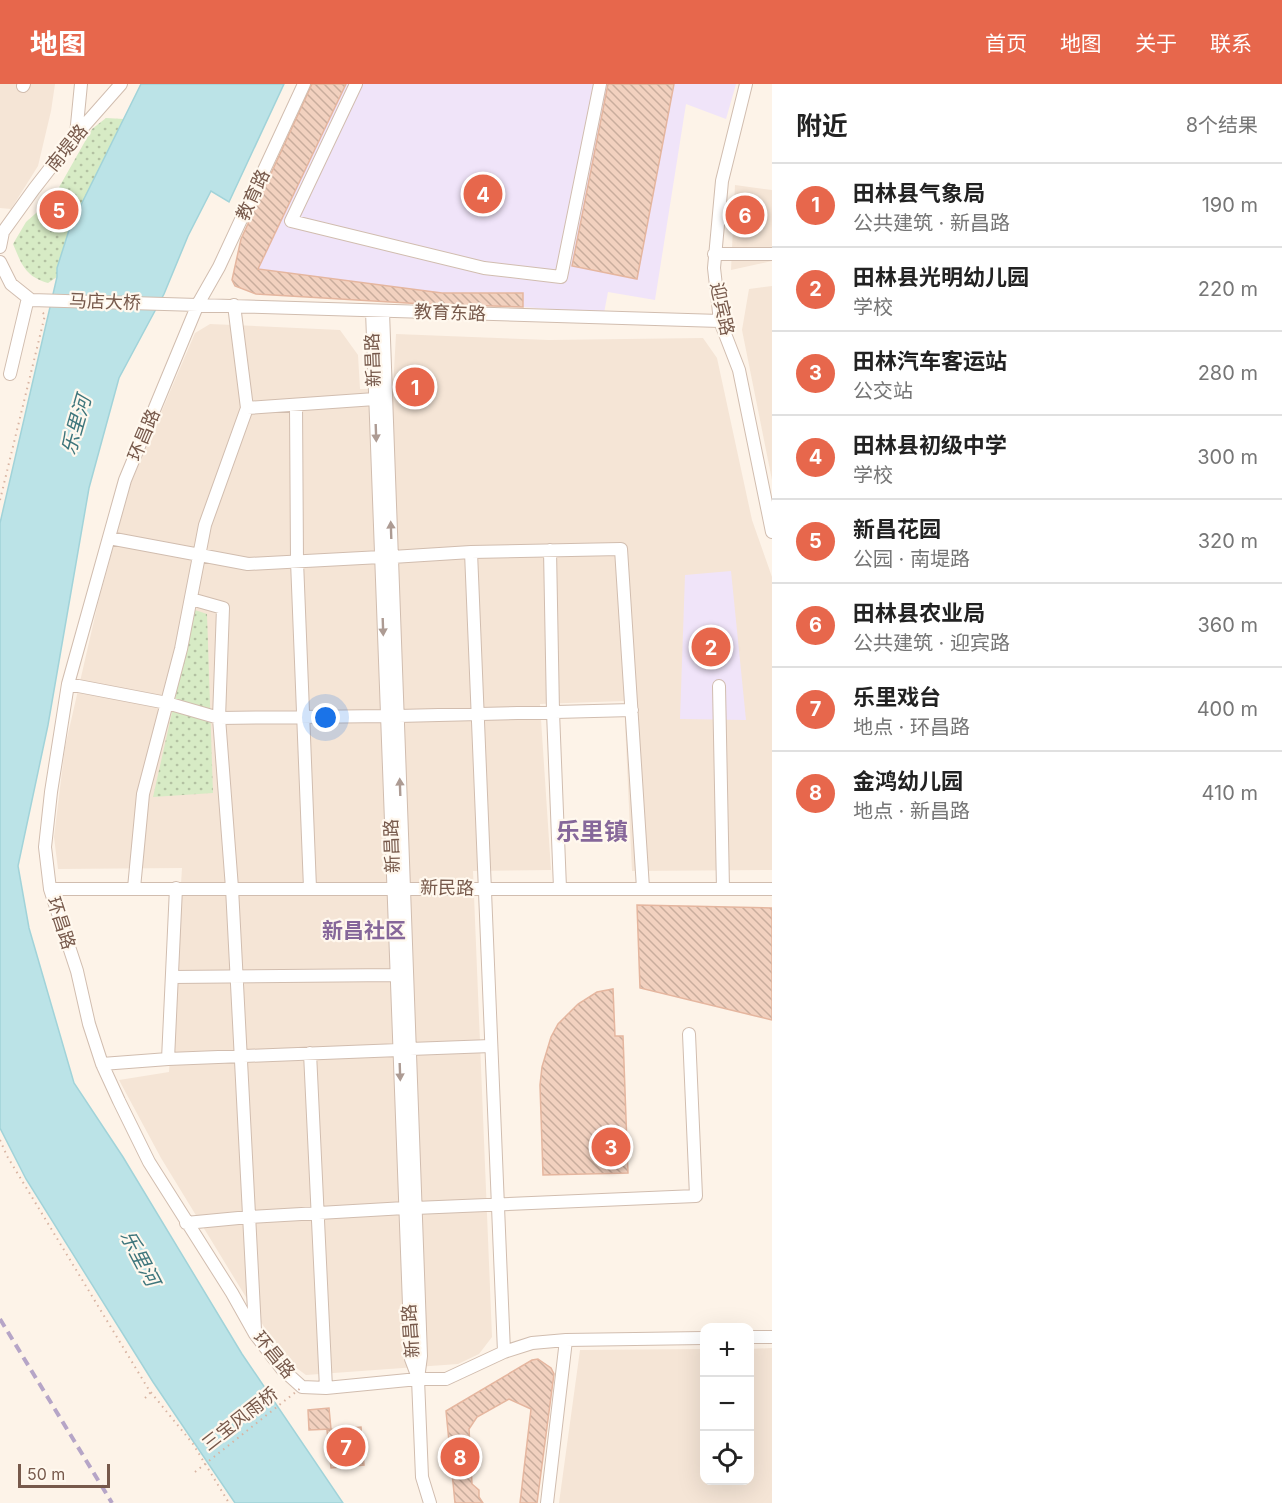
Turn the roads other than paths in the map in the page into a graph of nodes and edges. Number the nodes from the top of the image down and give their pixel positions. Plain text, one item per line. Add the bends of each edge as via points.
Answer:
1 (81, 84) edge
2 (122, 84) edge
3 (304, 84) edge
4 (356, 84) edge
5 (600, 84) edge
6 (746, 84) edge
7 (76, 135) junction
8 (0, 247) edge
9 (714, 254) junction
10 (772, 254) edge
11 (0, 262) edge
12 (29, 299) junction
13 (198, 304) junction
14 (234, 304) junction
15 (180, 305) joint
16 (378, 311) junction
17 (720, 321) junction
18 (10, 374) dead end
19 (375, 399) junction
20 (296, 405) junction
21 (247, 408) junction
22 (772, 532) edge
23 (109, 538) junction
24 (550, 550) junction
25 (471, 552) junction
26 (199, 556) junction
27 (386, 557) junction
28 (297, 561) junction
29 (191, 599) junction
30 (68, 684) junction
31 (719, 686) dead end
32 (167, 703) junction
33 (632, 710) junction
34 (553, 712) junction
35 (477, 715) junction
36 (392, 716) junction
37 (302, 717) junction
38 (219, 718) junction
39 (134, 888) junction
40 (176, 888) junction
41 (232, 888) junction
42 (310, 888) junction
43 (399, 888) junction
44 (560, 888) junction
45 (643, 888) junction
46 (485, 889) junction
47 (723, 889) junction
48 (772, 889) edge
49 (50, 890) junction
50 (396, 975) junction
51 (172, 977) junction
52 (237, 977) junction
53 (689, 1034) dead end
54 (491, 1046) junction
55 (404, 1050) junction
56 (310, 1053) junction
57 (241, 1056) junction
58 (168, 1059) junction
59 (102, 1064) junction
60 (498, 1203) junction
61 (410, 1208) junction
62 (318, 1213) junction
63 (249, 1217) junction
64 (186, 1223) junction
65 (255, 1334) junction
66 (754, 1337) edge
67 (772, 1337) edge
68 (700, 1338) edge
69 (566, 1340) junction
70 (504, 1352) junction
71 (418, 1379) junction
72 (326, 1388) junction
73 (430, 1503) edge
74 (547, 1503) edge

1 - 7 street
2 - 7 street, 南堤路
3 - 13 street, 教育路
4 - 5 street via 291,221 484,268 561,277
6 - 9 street, 迎宾路 via 722,181
7 - 8 street, 南堤路 via 3,232
9 - 10 street
9 - 17 street, 迎宾路
11 - 12 street via 10,284
12 - 15 street, 马店大桥
12 - 18 street
13 - 14 street, 教育东路
13 - 15 street, 教育东路
13 - 23 street, 环昌路 via 124,480
14 - 16 street, 教育东路
14 - 21 street
16 - 17 street, 教育东路
16 - 19 street, 新昌路
27 -> 16 street, 新昌路
17 - 22 street, 迎宾路 via 739,370
19 - 20 street
19 -> 27 street, 新昌路
20 - 21 street
20 - 28 street
21 - 26 street via 205,525
23 - 26 street
23 - 30 street, 环昌路
24 - 25 street
24 - 33 street via 621,549
24 - 34 street
25 - 27 street
25 - 35 street
26 - 28 street via 248,564
26 - 29 street
27 - 28 street
27 - 36 street, 新昌路
28 - 37 street
29 - 32 street
29 - 38 street via 223,608
30 - 32 street
30 - 49 street, 环昌路 via 45,847
31 - 47 street
32 - 38 street
32 - 39 street via 143,794
33 - 34 street
33 - 45 street
34 - 35 street
34 - 44 street
35 - 36 street
35 - 46 street
36 - 37 street
36 - 43 street, 新昌路
37 - 38 street
37 - 42 street
38 - 41 street
39 - 40 street, 新民路
39 - 49 street, 新民路
40 - 41 street, 新民路
40 - 51 street
41 - 42 street, 新民路
41 - 52 street
42 - 43 street, 新民路
43 - 46 street, 新民路
43 - 50 street, 新昌路
43 - 55 street, 新昌路
44 - 45 street, 新民路
44 - 46 street, 新民路
45 - 47 street, 新民路
46 - 54 street
47 - 48 street, 新民路
49 - 59 street, 环昌路
50 - 52 street
50 - 55 street, 新昌路
51 - 52 street
51 - 58 street
52 - 57 street
53 - 60 street via 696,1196
54 - 55 street
54 - 60 street
55 - 56 street
55 - 61 street, 新昌路
56 - 57 street
56 - 62 street
57 - 58 street
57 - 63 street
58 - 59 street
59 - 64 street, 环昌路 via 149,1162
60 - 61 street
60 - 70 street
61 - 62 street
61 - 71 street, 新昌路 via 411,1359
62 - 63 street
62 - 72 street
63 - 64 street
63 - 65 street
64 - 65 street, 环昌路
65 - 72 street, 环昌路 via 282,1369 302,1387
66 - 67 street
68 - 69 street, 环昌路
69 - 70 street, 环昌路 via 532,1343
69 - 74 street
70 - 71 street, 环昌路 via 446,1379
71 - 72 street, 环昌路
71 - 73 street, 新昌路 via 422,1477

